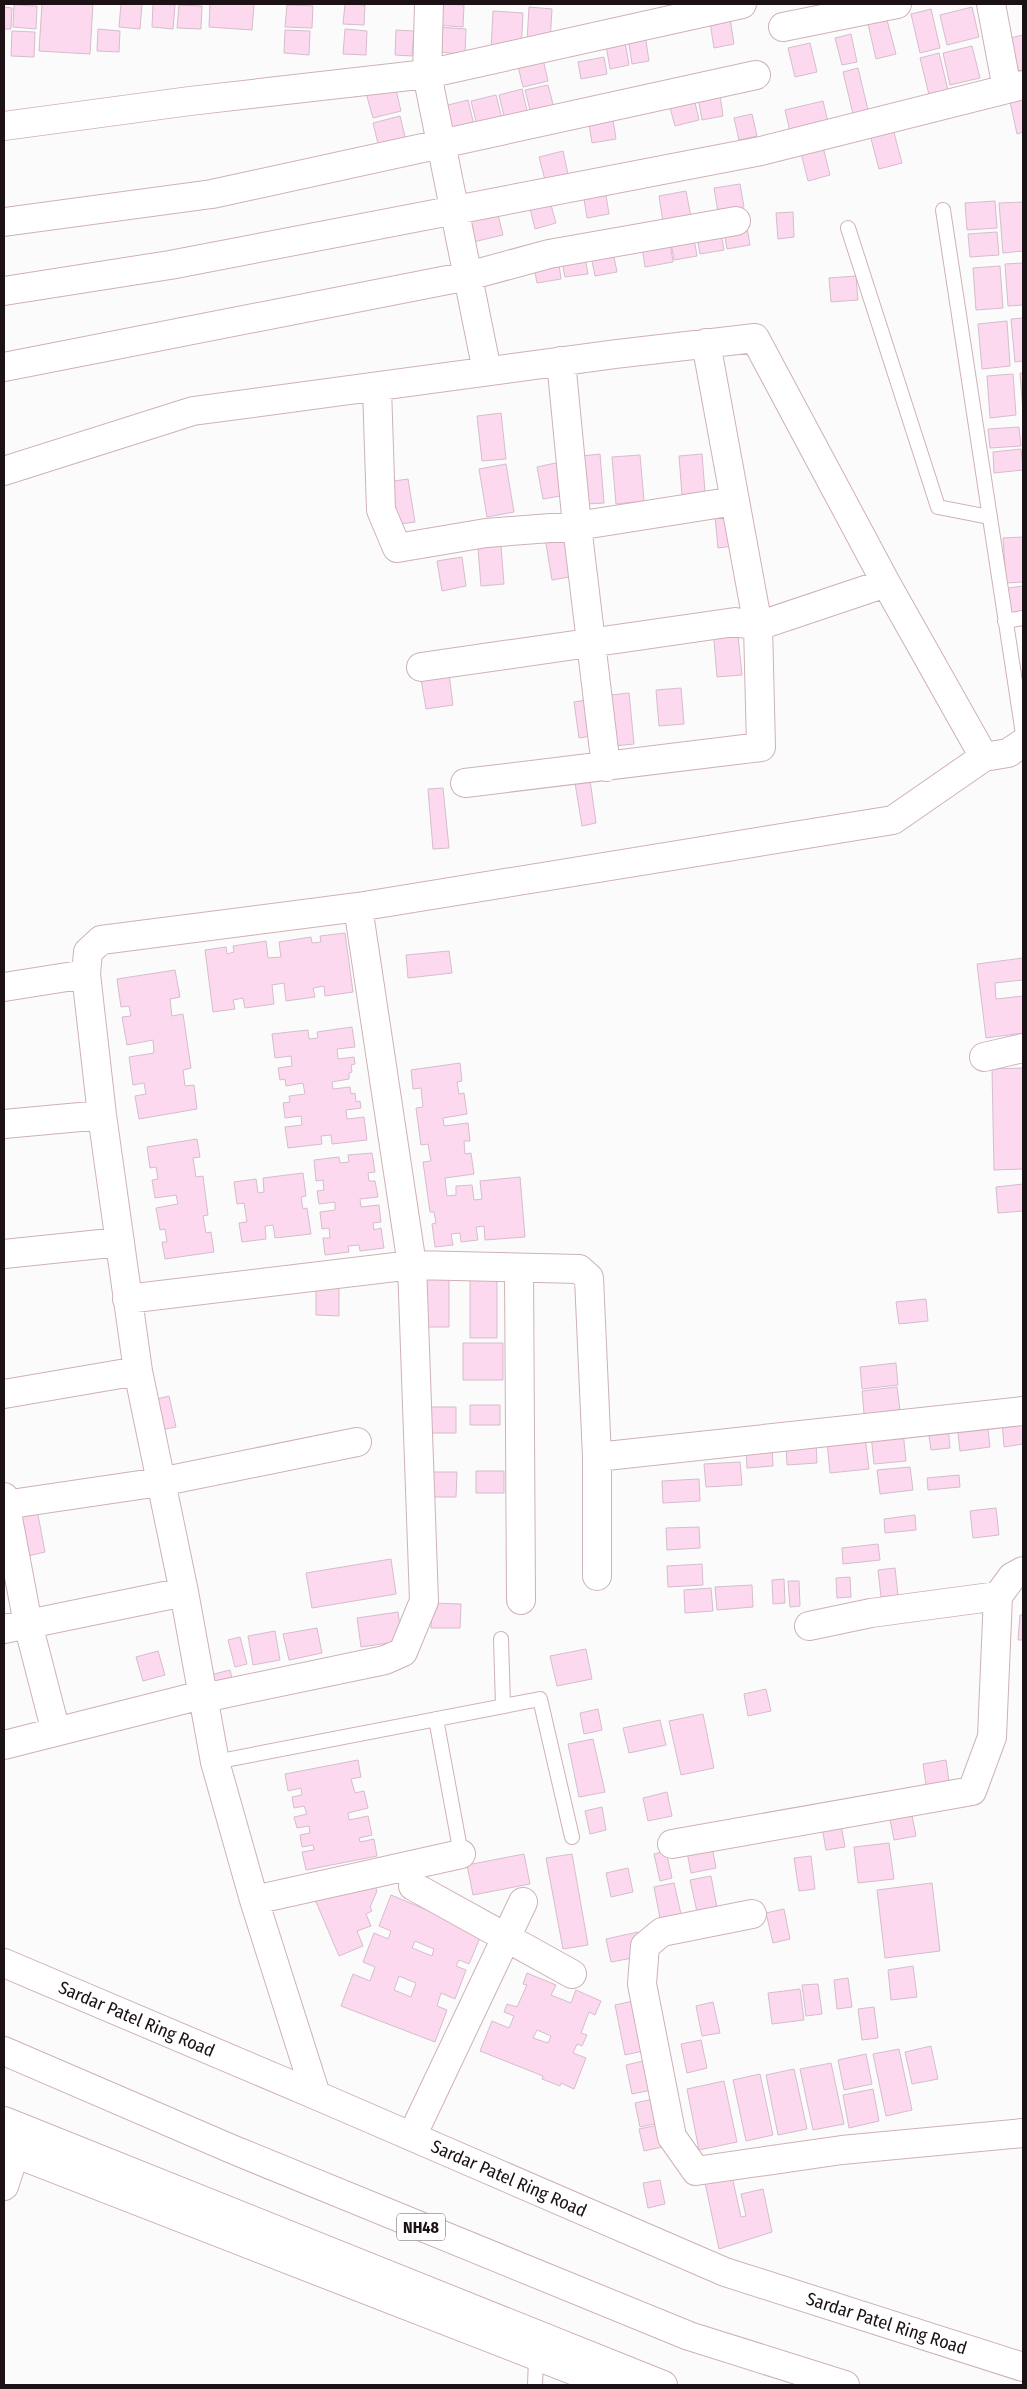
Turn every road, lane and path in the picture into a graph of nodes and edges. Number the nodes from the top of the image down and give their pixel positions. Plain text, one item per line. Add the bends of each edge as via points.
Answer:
1 (429, 4) edge
2 (742, 4) edge
3 (897, 4) edge
4 (990, 4) edge
5 (783, 27) dead end
6 (427, 74) junction
7 (756, 75) dead end
8 (1015, 87) edge
9 (4, 126) edge
10 (442, 145) junction
11 (455, 210) junction
12 (943, 210) dead end
13 (736, 221) dead end
14 (4, 222) edge
15 (848, 228) dead end
16 (468, 276) junction
17 (4, 291) edge
18 (706, 343) junction
19 (561, 361) junction
20 (4, 367) edge
21 (487, 371) junction
22 (377, 388) junction
23 (4, 471) edge
24 (735, 501) junction
25 (990, 517) junction
26 (577, 526) junction
27 (886, 583) junction
28 (1023, 618) edge
29 (1005, 621) junction
30 (758, 626) junction
31 (591, 644) junction
32 (421, 667) dead end
33 (1012, 749) edge
34 (606, 767) junction
35 (465, 783) dead end
36 (358, 907) junction
37 (86, 974) junction
38 (4, 987) edge
39 (1023, 1048) edge
40 (984, 1056) dead end
41 (102, 1115) junction
42 (4, 1124) edge
43 (120, 1242) junction
44 (4, 1254) edge
45 (412, 1265) junction
46 (519, 1269) junction
47 (127, 1299) junction
48 (138, 1371) junction
49 (4, 1394) edge
50 (1023, 1412) edge
51 (358, 1442) dead end
52 (597, 1457) junction
53 (160, 1482) junction
54 (4, 1502) edge
55 (1023, 1571) edge
56 (597, 1576) dead end
57 (184, 1592) junction
58 (998, 1596) junction
59 (521, 1600) dead end
60 (809, 1626) dead end
61 (16, 1627) edge
62 (501, 1638) dead end
63 (202, 1695) junction
64 (503, 1706) junction
65 (436, 1719) junction
66 (56, 1732) junction
67 (4, 1745) edge
68 (215, 1762) junction
69 (572, 1837) dead end
70 (672, 1844) dead end
71 (461, 1854) joint
72 (413, 1886) dead end
73 (254, 1900) junction
74 (523, 1902) dead end
75 (752, 1914) dead end
76 (505, 1937) junction
77 (4, 1962) edge
78 (572, 1974) dead end
79 (4, 2051) edge
80 (316, 2095) junction
81 (4, 2121) edge
82 (1023, 2133) edge
83 (412, 2136) junction
84 (9, 2151) edge
85 (4, 2186) edge
86 (536, 2358) junction
87 (1023, 2367) edge
88 (535, 2385) edge
89 (611, 2385) edge
90 (663, 2385) edge
91 (845, 2385) edge

1 - 6 main road
2 - 6 main road
3 - 5 main road
4 - 8 main road
6 - 9 main road
6 - 10 main road
7 - 10 main road
8 - 11 main road via 761,151
10 - 11 main road
10 - 14 main road via 212,194
11 - 16 main road
11 - 17 main road via 170,265
12 - 25 lane
13 - 16 main road via 549,254
15 - 25 lane via 938,507
16 - 20 main road
16 - 21 main road
18 - 19 main road
18 - 24 main road
18 - 27 main road via 755,338
19 - 21 main road
19 - 26 main road
21 - 22 main road
22 - 23 main road via 193,412
22 - 26 main road via 381,510 397,548 486,533
24 - 26 main road
24 - 30 main road
25 - 29 lane
26 - 31 main road
27 - 30 main road
27 - 33 main road
28 - 29 lane
29 - 33 lane
30 - 31 main road via 735,622
30 - 34 main road via 761,747
31 - 32 main road
31 - 34 main road
33 - 36 main road via 894,820
34 - 35 main road
36 - 37 main road via 101,940 88,952
36 - 45 main road
37 - 38 main road
37 - 41 main road
39 - 40 main road
41 - 42 main road
41 - 43 main road
43 - 44 main road
43 - 47 main road
45 - 46 main road
45 - 47 main road
45 - 63 main road via 424,1601 403,1652 376,1662 218,1695
46 - 52 main road via 578,1269 589,1278
46 - 59 main road
47 - 48 main road
48 - 49 main road
48 - 53 main road
50 - 52 main road
51 - 53 main road
52 - 56 main road
53 - 54 main road
53 - 57 main road
54 - 61 main road
55 - 58 main road via 1012,1577
57 - 61 main road
57 - 63 main road
58 - 60 main road via 871,1613
58 - 70 main road via 992,1737 972,1790
61 - 66 main road
62 - 64 lane
63 - 66 main road
63 - 68 main road
64 - 65 lane
64 - 69 lane via 540,1699
65 - 68 lane
65 - 71 lane
66 - 67 main road
68 - 73 main road
71 - 73 main road
72 - 76 main road
73 - 80 main road
74 - 76 main road
75 - 82 main road via 662,1932 645,1946 642,1984 672,2137 696,2170 842,2150
76 - 78 main road
76 - 83 main road
77 - 80 main road, Sardar Patel Ring Road
79 - 91 main road, NH48 via 234,2150 689,2336
80 - 83 main road, Sardar Patel Ring Road
81 - 90 main road
83 - 87 main road, Sardar Patel Ring Road via 725,2272
84 - 85 main road
84 - 86 main road
86 - 88 lane
86 - 89 main road

